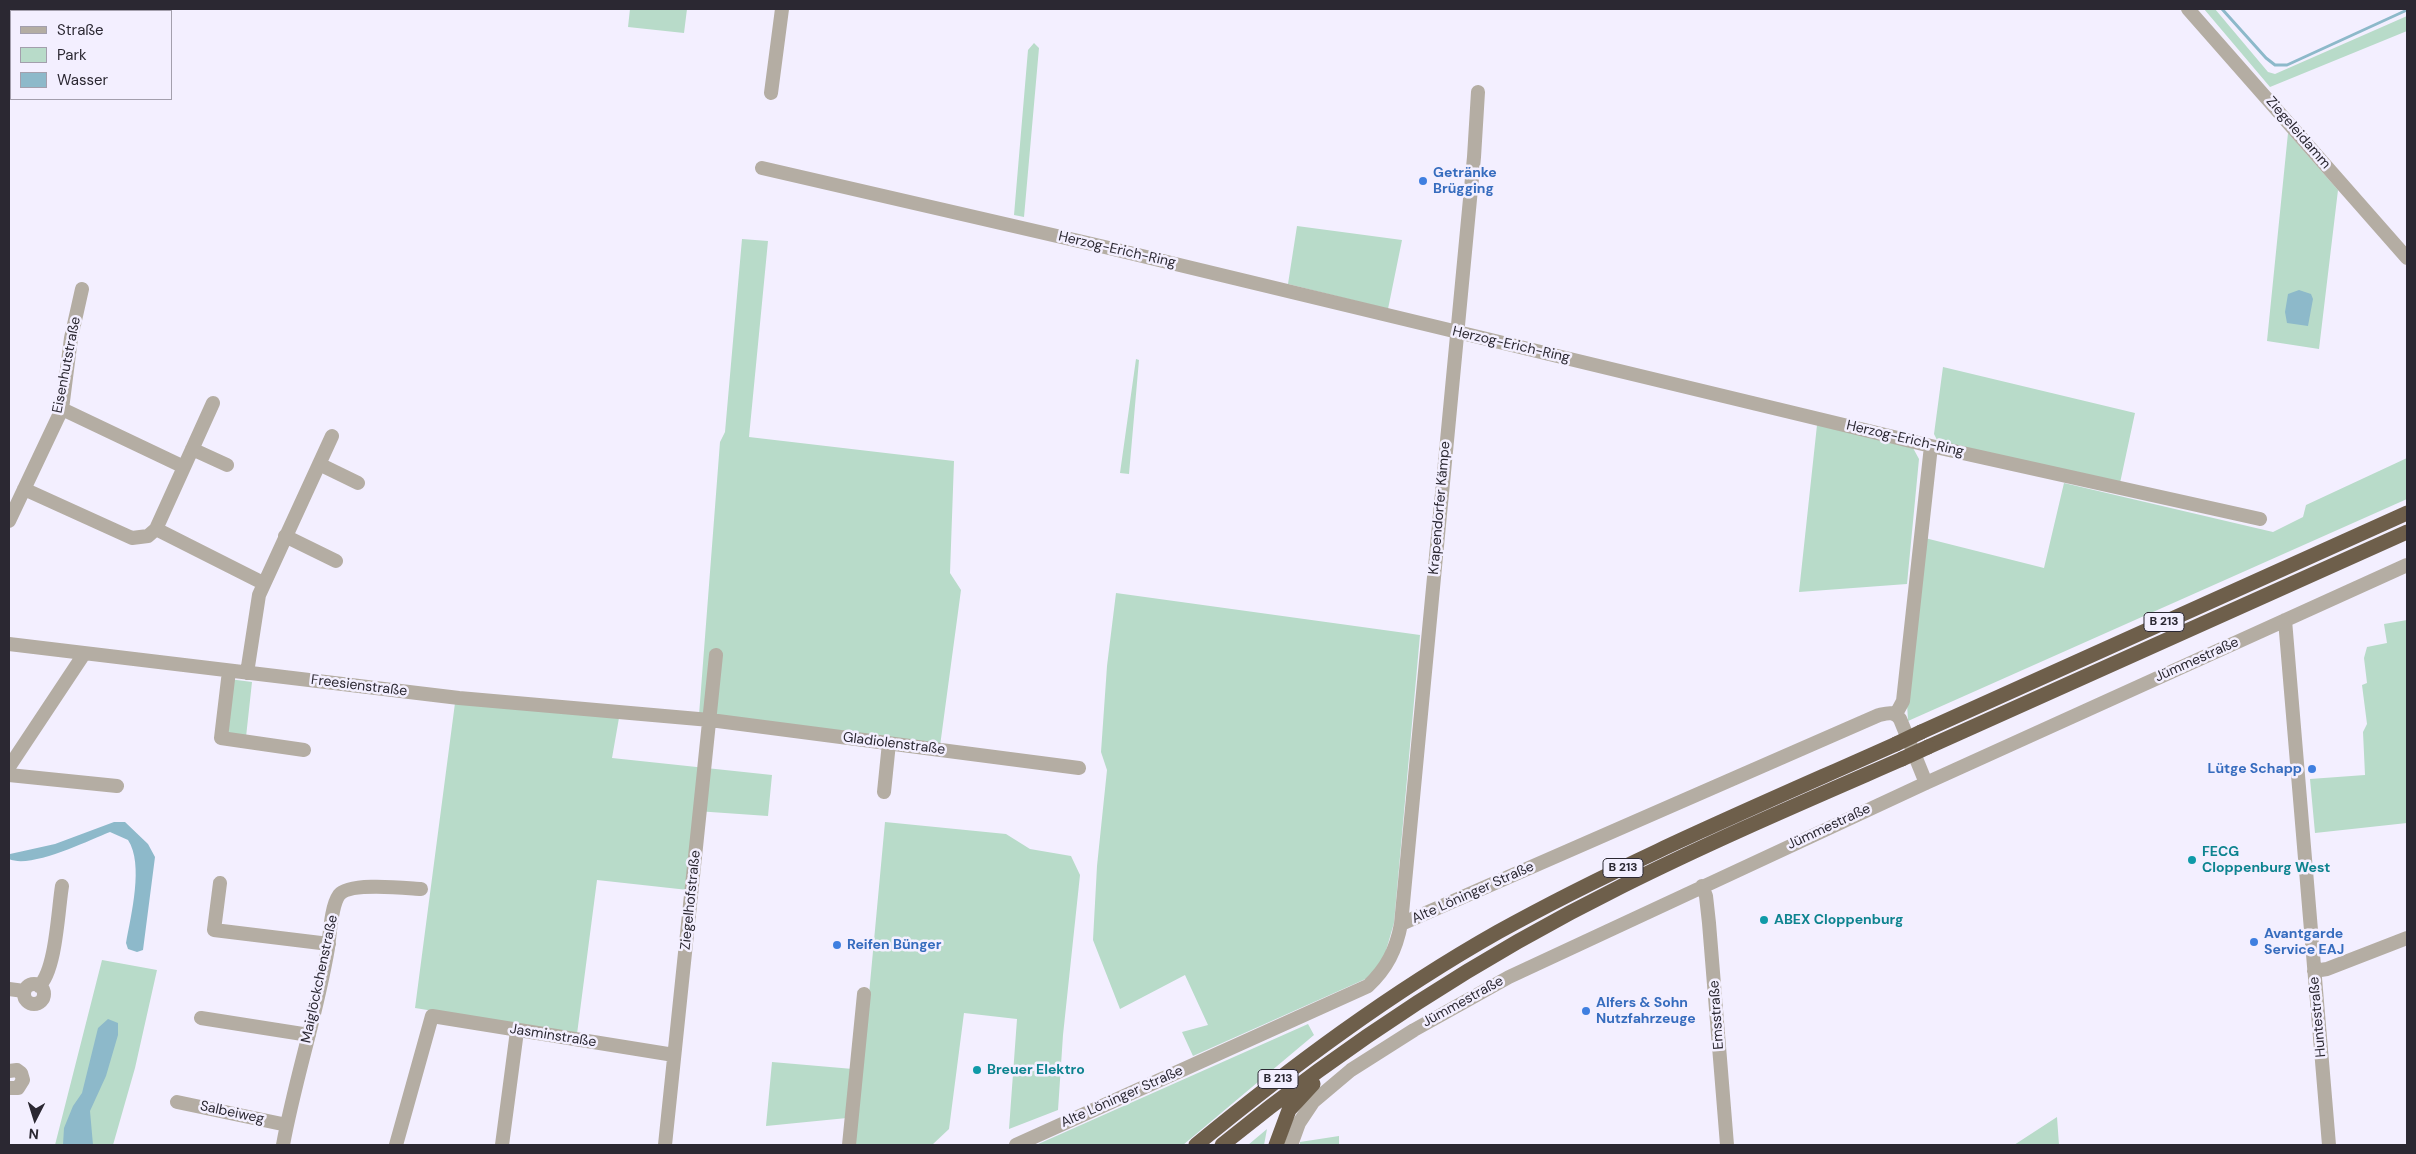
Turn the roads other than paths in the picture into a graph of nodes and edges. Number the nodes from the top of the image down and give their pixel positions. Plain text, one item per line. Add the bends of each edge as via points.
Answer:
1 (782, 9) edge
2 (2188, 9) edge
3 (1478, 92) dead end
4 (772, 93) dead end
5 (762, 168) dead end
6 (2407, 258) edge
7 (82, 289) dead end
8 (1456, 332) junction
9 (213, 403) dead end
10 (62, 409) junction
11 (332, 436) dead end
12 (1930, 446) junction
13 (192, 449) junction
14 (319, 464) junction
15 (227, 465) dead end
16 (184, 467) junction
17 (358, 483) dead end
18 (24, 489) junction
19 (2407, 513) edge
20 (2260, 519) dead end
21 (9, 521) edge
22 (156, 529) junction
23 (2407, 532) edge
24 (285, 536) junction
25 (336, 561) dead end
26 (2407, 566) edge
27 (264, 583) junction
28 (2285, 620) junction
29 (9, 644) edge
30 (84, 654) junction
31 (716, 655) dead end
32 (229, 671) junction
33 (247, 673) junction
34 (1896, 714) junction
35 (710, 720) junction
36 (890, 743) junction
37 (304, 750) dead end
38 (9, 767) edge
39 (1079, 768) dead end
40 (9, 775) edge
41 (1926, 783) junction
42 (117, 786) dead end
43 (884, 792) dead end
44 (220, 883) dead end
45 (62, 886) dead end
46 (1702, 886) junction
47 (421, 889) dead end
48 (1401, 924) junction
49 (2407, 938) edge
50 (329, 944) junction
51 (2314, 971) junction
52 (9, 989) edge
53 (864, 994) dead end
54 (1418, 1002) junction
55 (201, 1018) dead end
56 (517, 1031) junction
57 (308, 1035) junction
58 (674, 1055) junction
59 (9, 1071) edge
60 (9, 1088) edge
61 (177, 1102) dead end
62 (287, 1125) junction
63 (283, 1145) edge
64 (396, 1145) edge
65 (502, 1145) edge
66 (664, 1145) edge
67 (849, 1145) edge
68 (1016, 1145) edge
69 (1196, 1145) edge
70 (1222, 1145) edge
71 (1276, 1145) edge
72 (1291, 1145) edge
73 (1727, 1145) edge
74 (2329, 1145) edge

1 - 4 street
2 - 6 street, Ziegeleidamm
3 - 8 street, Krapendorfer Kämpe
5 - 8 street, Herzog-Erich-Ring
7 - 10 street, Eisenhutstraße
8 - 12 street, Herzog-Erich-Ring
8 - 48 street, Krapendorfer Kämpe
9 - 13 street
10 - 16 street
10 - 18 street, Eisenhutstraße
11 - 14 street
12 - 20 street, Herzog-Erich-Ring
12 - 34 street via 1903,701
13 - 15 street
13 - 16 street
14 - 17 street
14 - 24 street
16 - 22 street
18 - 21 street, Eisenhutstraße
18 - 22 street via 132,538 148,536
19 - 69 highway, B 213, bridge via 1587,885 1498,933 1334,1037
22 - 27 street
23 - 54 highway, B 213, bridge via 1620,886 1524,938
24 - 25 street
24 - 27 street
26 - 28 street, Jümmestraße
27 - 33 street via 258,595
28 - 41 street, Jümmestraße
28 - 51 street, Huntestraße
29 - 30 street, Freesienstraße
30 - 32 street, Freesienstraße
30 - 38 street
31 - 35 street, Ziegelhofstraße
32 - 33 street, Freesienstraße
32 - 37 street via 221,738
33 - 35 street, Freesienstraße via 459,698
34 - 41 street
34 - 48 street, Alte Löninger Straße via 1878,715
35 - 36 street, Gladiolenstraße
35 - 58 street, Ziegelhofstraße
36 - 39 street, Gladiolenstraße
36 - 43 street
40 - 42 street
41 - 46 street, Jümmestraße
44 - 50 street via 214,930
45 - 52 street via 46,980 40,986 32,984 24,991
46 - 72 street, Jümmestraße via 1509,977 1414,1030 1351,1070 1322,1094 1299,1123
46 - 73 street, Emsstraße via 1709,923
47 - 50 street, Maiglöckchenstraße via 366,887 346,890 335,904
48 - 68 street, Alte Löninger Straße via 1391,958 1382,973 1368,986
49 - 51 street
50 - 57 street, Maiglöckchenstraße
51 - 74 street, Huntestraße
53 - 67 street
54 - 70 highway, B 213 via 1339,1054
54 - 71 highway, B 213 via 1413,1012 1307,1089 1289,1110
55 - 57 street
56 - 58 street, Jasminstraße
56 - 64 street, Jasminstraße via 432,1016
56 - 65 street
57 - 62 street, Maiglöckchenstraße
58 - 66 street, Ziegelhofstraße
59 - 60 street via 17,1070 23,1080 18,1088
61 - 62 street, Salbeiweg
62 - 63 street, Maiglöckchenstraße

